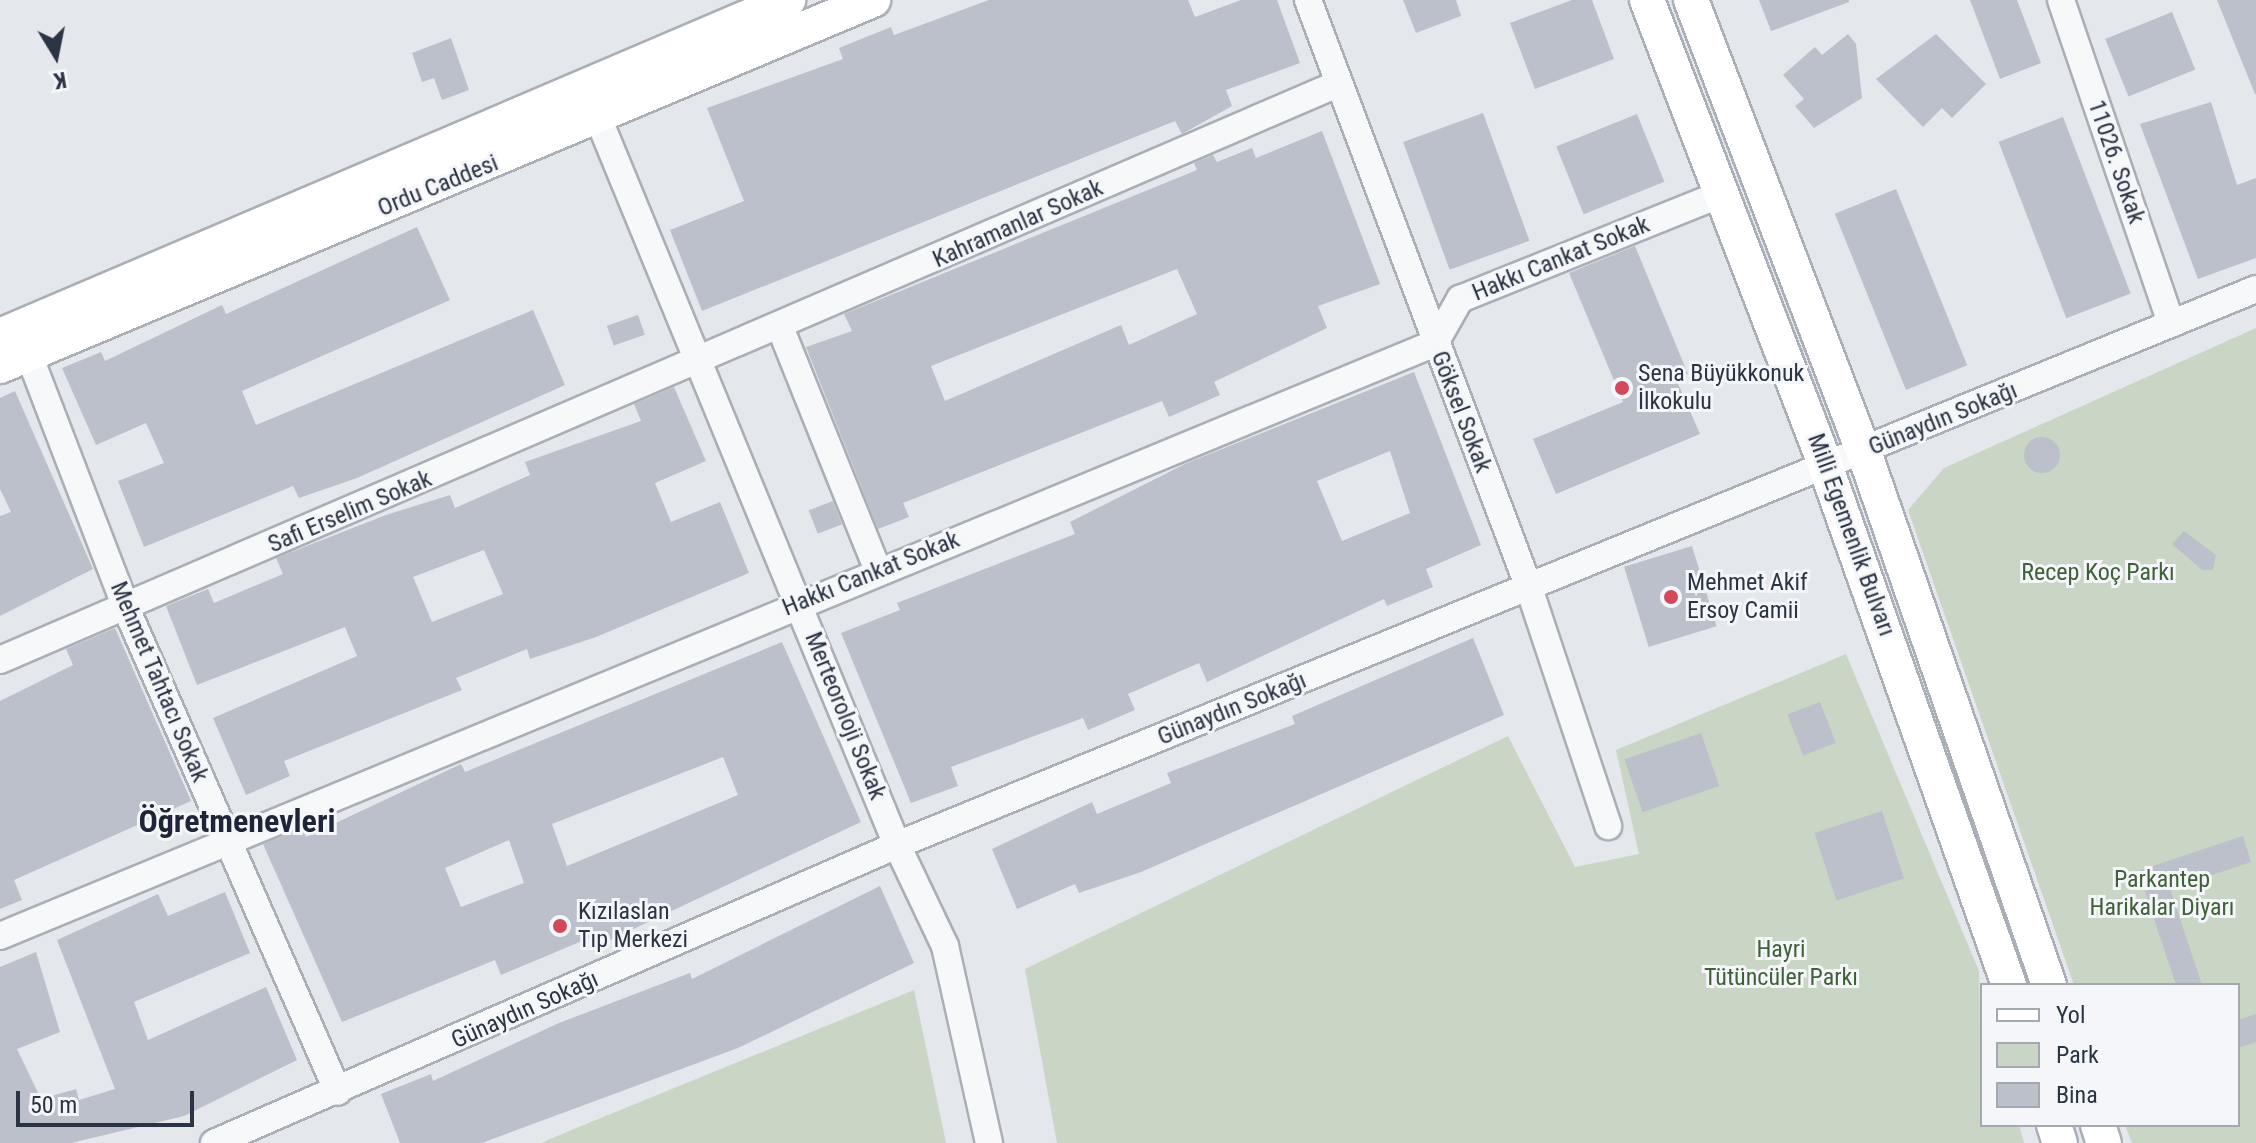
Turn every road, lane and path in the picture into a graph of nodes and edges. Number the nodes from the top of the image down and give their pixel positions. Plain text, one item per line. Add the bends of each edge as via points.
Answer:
1 (788, 0) edge
2 (873, 0) edge
3 (1308, 0) edge
4 (1647, 0) edge
5 (1691, 0) edge
6 (2061, 0) edge
7 (1335, 85) junction
8 (599, 120) junction
9 (1724, 193) junction
10 (2256, 289) edge
11 (2171, 324) junction
12 (780, 327) junction
13 (0, 336) edge
14 (1435, 343) junction
15 (14, 360) edge
16 (700, 362) junction
17 (1864, 452) junction
18 (1824, 462) junction
19 (878, 571) junction
20 (1529, 588) junction
21 (799, 604) junction
22 (126, 608) junction
23 (0, 660) edge
24 (1608, 826) dead end
25 (227, 843) junction
26 (897, 845) junction
27 (0, 936) edge
28 (2008, 983) edge
29 (2048, 983) edge
30 (338, 1092) junction
31 (214, 1143) edge
32 (989, 1143) edge

1 - 13 main road, Ordu Caddesi
2 - 8 main road, Ordu Caddesi
3 - 7 street, Göksel Sokak
4 - 9 main road, Milli Egemenlik Bulvarı
5 - 17 main road, Milli Egemenlik Bulvarı
6 - 11 street, 11026. Sokak
7 - 12 street, Kahramanlar Sokak
7 - 14 street, Göksel Sokak
8 - 15 main road, Ordu Caddesi
8 - 16 street, Merteoroloji Sokak
9 - 14 street, Hakkı Cankat Sokak via 1460,299
9 - 18 main road, Milli Egemenlik Bulvarı
10 - 11 street, Günaydın Sokağı
11 - 17 street, Günaydın Sokağı
12 - 16 street, Kahramanlar Sokak
12 - 19 street
14 - 19 street, Hakkı Cankat Sokak
14 - 20 street, Göksel Sokak
15 - 22 street, Mehmet Tahtacı Sokak
16 - 21 street, Merteoroloji Sokak
16 - 22 street, Safi Erselim Sokak
17 - 18 street, Günaydın Sokağı
17 - 29 main road, Milli Egemenlik Bulvarı
18 - 20 street, Günaydın Sokağı
18 - 28 main road, Milli Egemenlik Bulvarı
19 - 21 street, Hakkı Cankat Sokak
20 - 24 street, Göksel Sokak
20 - 26 street, Günaydın Sokağı
21 - 25 street, Hakkı Cankat Sokak
21 - 26 street, Merteoroloji Sokak
22 - 23 street, Safi Erselim Sokak
22 - 25 street, Mehmet Tahtacı Sokak
25 - 27 street, Hakkı Cankat Sokak
25 - 30 street, Mehmet Tahtacı Sokak
26 - 30 street, Günaydın Sokağı
26 - 32 street, Merteoroloji Sokak via 945,946
30 - 31 street, Günaydın Sokağı

